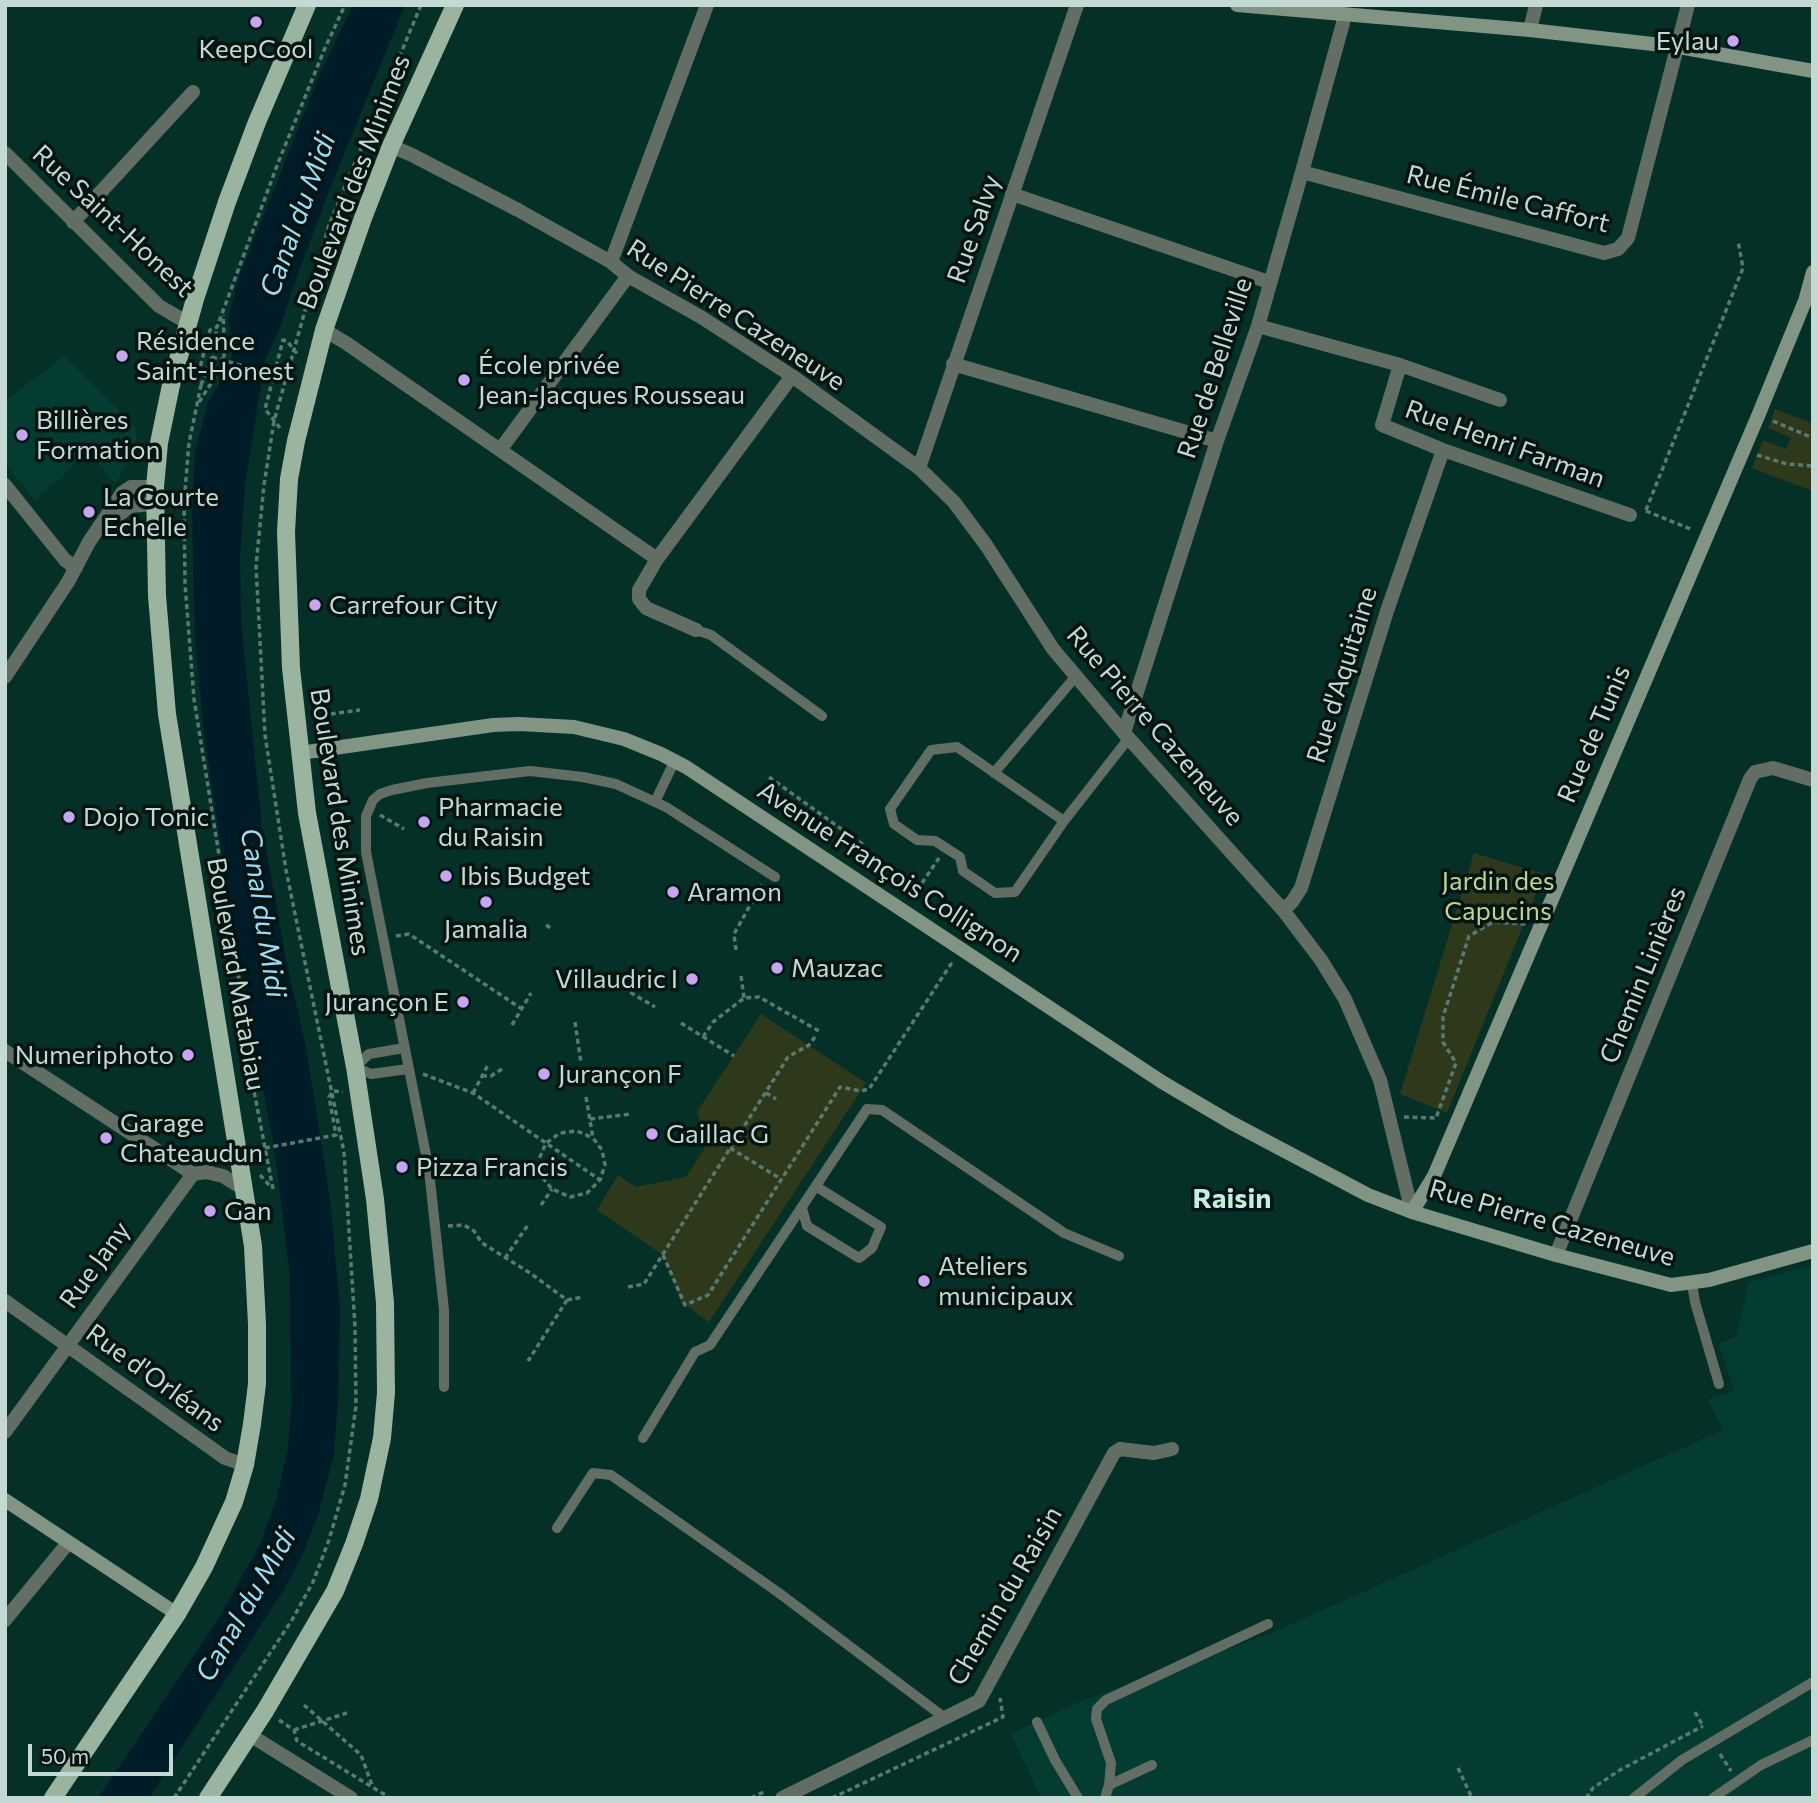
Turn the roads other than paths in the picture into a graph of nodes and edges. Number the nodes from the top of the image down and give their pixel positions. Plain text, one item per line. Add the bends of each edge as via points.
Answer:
1 (307, 5) edge
2 (455, 5) edge
3 (707, 5) edge
4 (1077, 5) edge
5 (1237, 5) edge
6 (1536, 5) edge
7 (1688, 5) edge
8 (1369, 11) edge
9 (1343, 15) junction
10 (1530, 30) junction
11 (1679, 47) junction
12 (1813, 71) edge
13 (192, 92) dead end
14 (391, 146) junction
15 (5, 153) edge
16 (1302, 172) junction
17 (1012, 194) junction
18 (73, 222) junction
19 (611, 262) junction
20 (1813, 272) edge
21 (628, 276) junction
22 (1269, 282) junction
23 (1809, 303) edge
24 (188, 323) junction
25 (1258, 326) junction
26 (324, 331) junction
27 (953, 365) junction
28 (1400, 365) junction
29 (792, 376) junction
30 (1500, 400) dead end
31 (1217, 441) junction
32 (500, 450) junction
33 (1443, 450) junction
34 (919, 468) junction
35 (5, 485) edge
36 (154, 496) junction
37 (1630, 515) road end
38 (657, 559) junction
39 (76, 568) junction
40 (696, 630) joint
41 (1076, 676) junction
42 (5, 677) edge
43 (822, 716) dead end
44 (1126, 735) junction
45 (300, 753) junction
46 (675, 760) junction
47 (994, 773) junction
48 (1813, 780) edge
49 (655, 802) junction
50 (1064, 821) junction
51 (772, 875) road end
52 (1283, 910) junction
53 (404, 1048) junction
54 (5, 1051) edge
55 (355, 1067) junction
56 (408, 1069) junction
57 (193, 1174) junction
58 (817, 1187) junction
59 (244, 1189) junction
60 (802, 1208) junction
61 (1412, 1212) junction
62 (1813, 1251) edge
63 (1556, 1255) junction
64 (1119, 1256) dead end
65 (1692, 1283) junction
66 (5, 1301) edge
67 (67, 1345) junction
68 (1719, 1384) dead end
69 (444, 1387) dead end
70 (5, 1432) edge
71 (643, 1438) dead end
72 (1172, 1449) dead end
73 (245, 1465) junction
74 (5, 1500) edge
75 (557, 1528) dead end
76 (68, 1543) junction
77 (177, 1614) junction
78 (5, 1620) edge
79 (1268, 1624) dead end
80 (1813, 1682) edge
81 (945, 1718) junction
82 (1037, 1722) dead end
83 (250, 1735) junction
84 (1813, 1740) edge
85 (1152, 1765) dead end
86 (1109, 1786) junction
87 (53, 1798) edge
88 (208, 1798) edge
89 (351, 1798) edge
90 (782, 1798) edge
91 (1078, 1798) edge
92 (1105, 1798) edge
93 (1634, 1798) edge
94 (1713, 1798) edge

1 - 24 main road, Boulevard Matabiau via 244,156
2 - 14 main road, Boulevard des Minimes
3 - 19 street
4 - 17 street, Rue Salvy
5 - 9 street
6 - 10 street
7 - 11 street, Rue Émile Caffort
8 - 9 street
8 - 10 street
9 - 16 street, Rue de Belleville
10 - 11 street
11 - 12 street
11 - 16 street, Rue Émile Caffort via 1628,238 1618,249 1604,253
13 - 18 street
14 - 19 street, Rue Pierre Cazeneuve
14 - 26 main road, Boulevard des Minimes
15 - 18 street, Rue Saint-Honest
16 - 22 street, Rue de Belleville
17 - 22 street
17 - 27 street, Rue Salvy
18 - 24 street, Rue Saint-Honest via 159,306
19 - 21 street, Rue Pierre Cazeneuve
20 - 23 street, Rue de Tunis
21 - 29 street, Rue Pierre Cazeneuve
21 - 32 street
22 - 25 street, Rue de Belleville
23 - 61 street, Rue de Tunis via 1742,450 1434,1176
24 - 36 main road, Boulevard Matabiau via 159,443
25 - 28 street
25 - 31 street, Rue de Belleville
26 - 32 street
26 - 45 main road, Boulevard des Minimes via 289,479 286,532 291,668
27 - 31 street
27 - 34 street, Rue Salvy
28 - 30 street
28 - 33 street, Rue Henri Farman via 1382,425
29 - 34 street, Rue Pierre Cazeneuve
29 - 38 street
31 - 44 street, Rue de Belleville
32 - 38 street
33 - 37 street, Rue Henri Farman
33 - 52 street, Rue d'Aquitaine via 1387,611 1301,888
34 - 41 street, Rue Pierre Cazeneuve via 954,502 1052,649
35 - 39 street
36 - 39 street via 124,510
36 - 59 main road, Boulevard Matabiau via 167,714
38 - 40 street via 639,590 639,599 646,608
39 - 42 street
40 - 43 lane via 711,635
41 - 44 street, Rue Pierre Cazeneuve
41 - 47 lane
44 - 50 lane
44 - 52 street, Rue Pierre Cazeneuve
45 - 46 street, Avenue François Collignon via 493,725 548,724 603,733
45 - 55 main road, Boulevard des Minimes via 313,853
46 - 49 lane
46 - 61 street, Avenue François Collignon via 1162,1082 1362,1192
47 - 50 lane
47 - 50 lane via 957,747 930,750 890,808 894,824 917,840 946,847 960,857 963,871 995,893 1015,891
48 - 63 street, Chemin Linières via 1773,768 1755,772 1750,779
49 - 51 lane
49 - 53 lane via 616,784 530,771 427,783 392,790 373,800 364,828 366,852
52 - 61 street, Rue Pierre Cazeneuve via 1321,960 1368,1048 1388,1108
53 - 55 lane via 369,1054
53 - 56 lane
54 - 57 street
55 - 56 lane via 371,1074
55 - 83 main road, Boulevard des Minimes via 385,1303 382,1438 369,1499 335,1591
56 - 69 lane via 436,1226 444,1310
57 - 59 street via 223,1176
57 - 67 street, Rue Jany
58 - 60 lane
58 - 60 lane via 881,1227 872,1248 859,1258 807,1226
58 - 64 lane via 867,1109 882,1110 1064,1233
59 - 73 main road, Boulevard Matabiau via 257,1324 257,1384
60 - 71 lane via 710,1345 695,1352
61 - 63 street, Rue Pierre Cazeneuve
62 - 65 street, Rue Pierre Cazeneuve
63 - 65 street, Rue Pierre Cazeneuve via 1654,1282
65 - 68 lane
66 - 67 street, Rue d'Orléans
67 - 70 street, Rue Jany
67 - 73 street, Rue d'Orléans via 225,1458
72 - 81 street, Chemin du Raisin via 1154,1453 1120,1449 1114,1453 979,1700
73 - 77 main road, Boulevard Matabiau via 220,1537
74 - 76 street
75 - 81 lane via 593,1473 611,1475
76 - 77 street
76 - 78 street
77 - 87 main road, Boulevard Matabiau
79 - 86 lane via 1106,1700 1097,1709 1111,1763
80 - 93 lane via 1682,1760
81 - 90 street, Chemin du Raisin
82 - 91 lane
83 - 88 main road, Boulevard des Minimes
83 - 89 street
84 - 94 lane via 1762,1765
85 - 86 lane
86 - 92 lane

